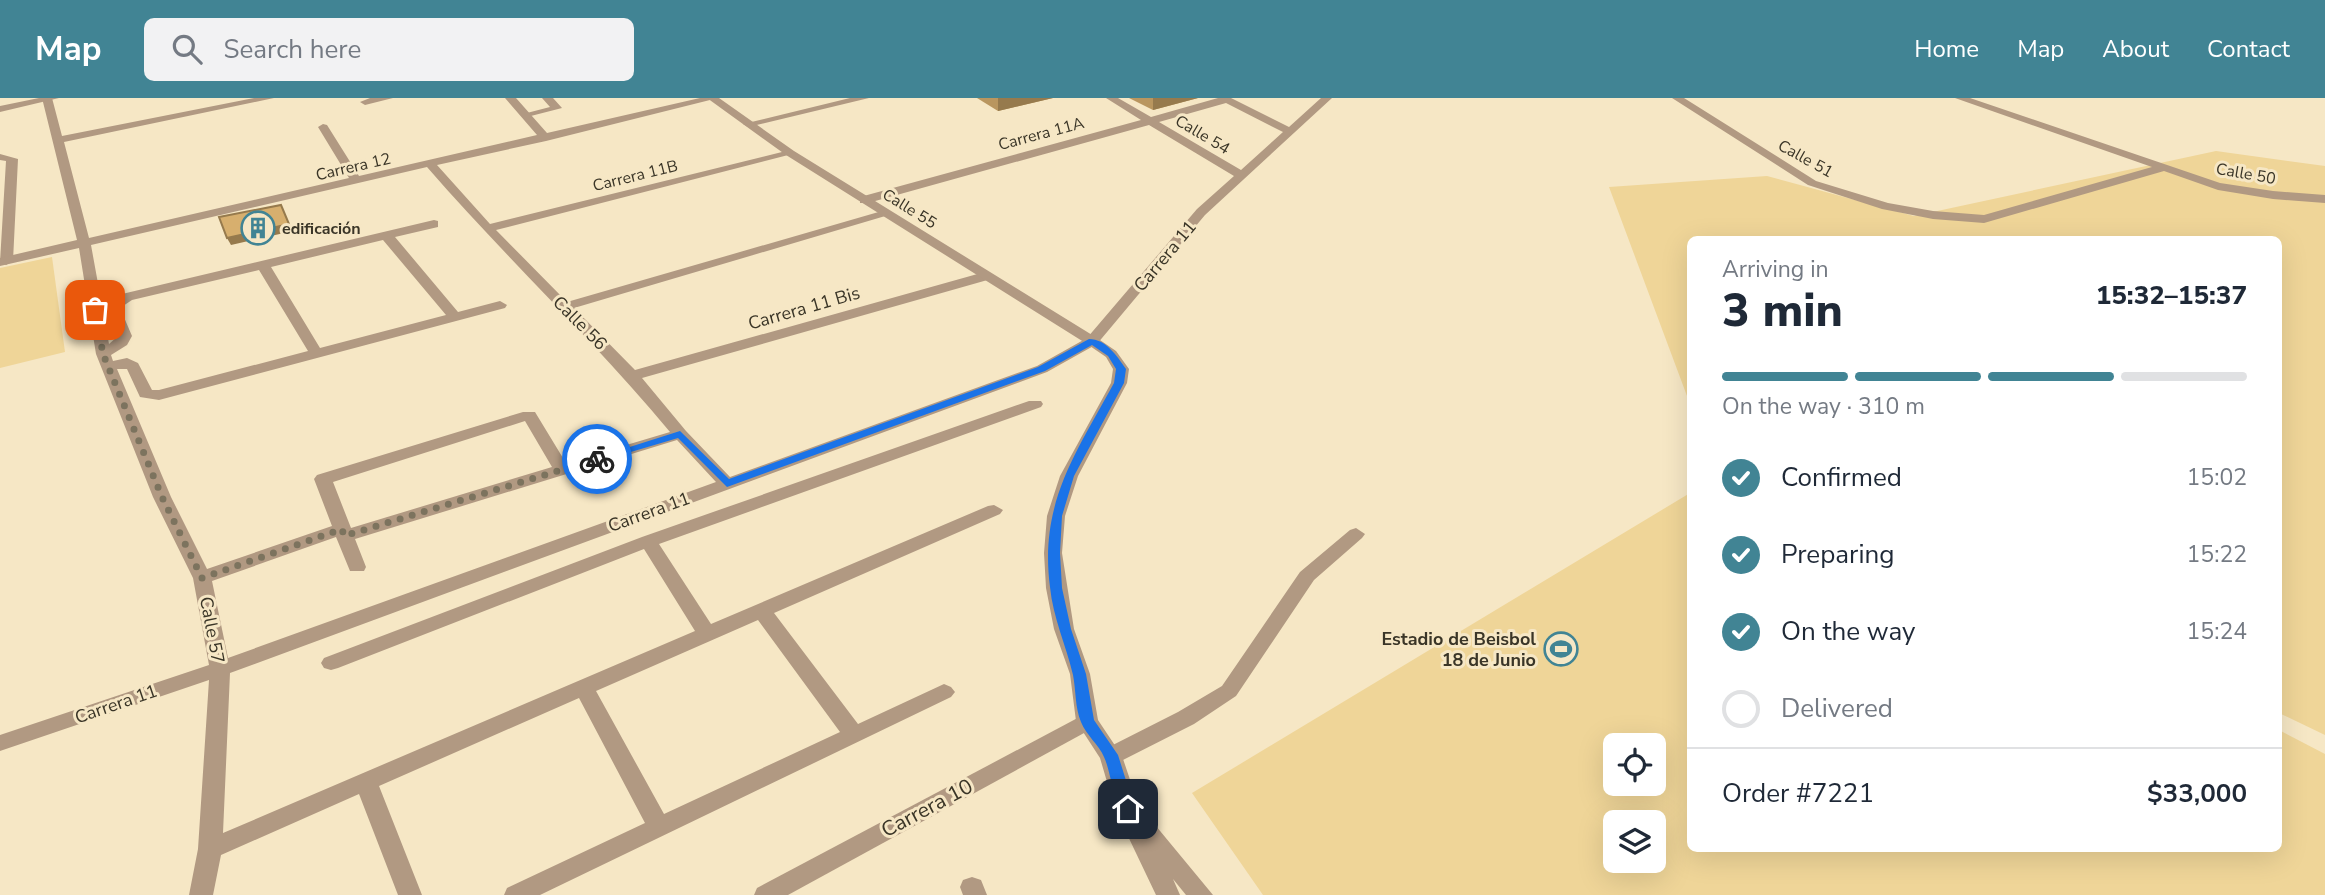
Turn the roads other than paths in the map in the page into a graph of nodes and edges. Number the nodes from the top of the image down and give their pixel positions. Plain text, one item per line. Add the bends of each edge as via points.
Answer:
1 (16, 98) edge
2 (49, 98) edge
3 (269, 98) edge
4 (388, 98) edge
5 (510, 98) edge
6 (547, 98) edge
7 (713, 98) edge
8 (864, 98) edge
9 (1111, 98) edge
10 (1328, 98) edge
11 (1677, 98) edge
12 (1959, 98) edge
13 (1225, 99) edge
14 (0, 101) edge
15 (365, 103) dead end
16 (0, 109) edge
17 (527, 116) junction
18 (1151, 121) junction
19 (748, 124) junction
20 (323, 127) dead end
21 (1290, 132) junction
22 (546, 138) junction
23 (58, 140) junction
24 (790, 153) junction
25 (0, 157) edge
26 (431, 165) junction
27 (2163, 168) junction
28 (1243, 176) junction
29 (357, 182) junction
30 (2325, 199) edge
31 (864, 200) junction
32 (886, 214) junction
33 (434, 223) dead end
34 (487, 228) junction
35 (386, 235) junction
36 (84, 242) junction
37 (3, 261) edge
38 (262, 262) junction
39 (986, 276) junction
40 (500, 305) dead end
41 (563, 307) junction
42 (455, 317) junction
43 (1092, 341) junction
44 (316, 353) junction
45 (105, 360) junction
46 (632, 376) junction
47 (1035, 404) dead end
48 (680, 434) junction
49 (562, 470) junction
50 (727, 483) junction
51 (995, 510) dead end
52 (343, 532) junction
53 (1356, 534) dead end
54 (648, 541) junction
55 (357, 567) dead end
56 (202, 578) junction
57 (762, 611) junction
58 (707, 634) junction
59 (331, 663) dead end
60 (220, 668) junction
61 (584, 687) junction
62 (944, 692) dead end
63 (1087, 721) junction
64 (854, 735) junction
65 (0, 743) edge
66 (1111, 755) junction
67 (366, 782) junction
68 (1128, 809) junction
69 (659, 827) junction
70 (210, 849) junction
71 (201, 895) edge
72 (410, 895) edge
73 (516, 895) edge
74 (766, 895) edge
75 (1168, 895) edge
76 (1201, 895) edge

1 - 14 street
2 - 16 street
2 - 23 street, Calle 57
3 - 23 street
4 - 15 street
5 - 17 street
6 - 17 street via 557,108
7 - 19 street, Calle 55
7 - 22 street, Carrera 12
8 - 19 street
9 - 18 street, Calle 54
10 - 21 street, Carrera 11
11 - 27 street, Calle 51 via 1812,183 1933,215 1984,219
12 - 27 street, Calle 50
13 - 18 street, Carrera 11A
13 - 21 street
17 - 22 street
18 - 28 street, Calle 54
18 - 31 street, Carrera 11A
19 - 24 street, Calle 55
20 - 29 street
21 - 28 street, Carrera 11
22 - 26 street, Carrera 12
23 - 36 street, Calle 57
24 - 31 street, Calle 55
24 - 34 street, Carrera 11B
25 - 37 street via 12,159
26 - 29 street, Carrera 12
26 - 34 street, Calle 56
27 - 30 street, Calle 50 via 2218,186
28 - 43 street, Carrera 11 via 1201,212
29 - 36 street, Carrera 12
31 - 32 street, Calle 55
32 - 39 street, Calle 55
32 - 41 street
33 - 35 street
34 - 41 street, Calle 56
35 - 38 street
35 - 42 street
36 - 37 street, Carrera 12
36 - 45 street, Calle 57
38 - 44 street
38 - 45 street via 117,302 114,307 125,336
39 - 43 street, Calle 55
39 - 46 street, Carrera 11 Bis
40 - 42 street
41 - 46 street, Calle 56
42 - 44 street
43 - 50 street, Carrera 11 via 1042,369
43 - 63 street via 1111,354 1121,369 1119,383 1069,476 1056,516 1054,553 1064,629 1080,674
44 - 45 street via 159,395 146,394 133,366
45 - 56 street, Calle 57 via 162,497
46 - 48 street, Calle 56
47 - 54 street
48 - 49 street
48 - 50 street, Calle 56
49 - 52 street
49 - 52 street via 529,415 323,480
50 - 60 street, Carrera 11
51 - 57 street
52 - 55 street
52 - 56 street
53 - 66 street via 1307,576 1229,691
54 - 58 street
54 - 59 street
56 - 60 street, Calle 57
57 - 58 street
57 - 64 street
58 - 61 street
60 - 65 street, Carrera 11
60 - 70 street, Calle 57
61 - 67 street
61 - 69 street
62 - 64 street
63 - 66 street
63 - 74 street, Carrera 10
64 - 69 street
66 - 68 street
67 - 70 street
67 - 72 street
68 - 75 street
68 - 76 street
69 - 73 street
70 - 71 street, Calle 57

